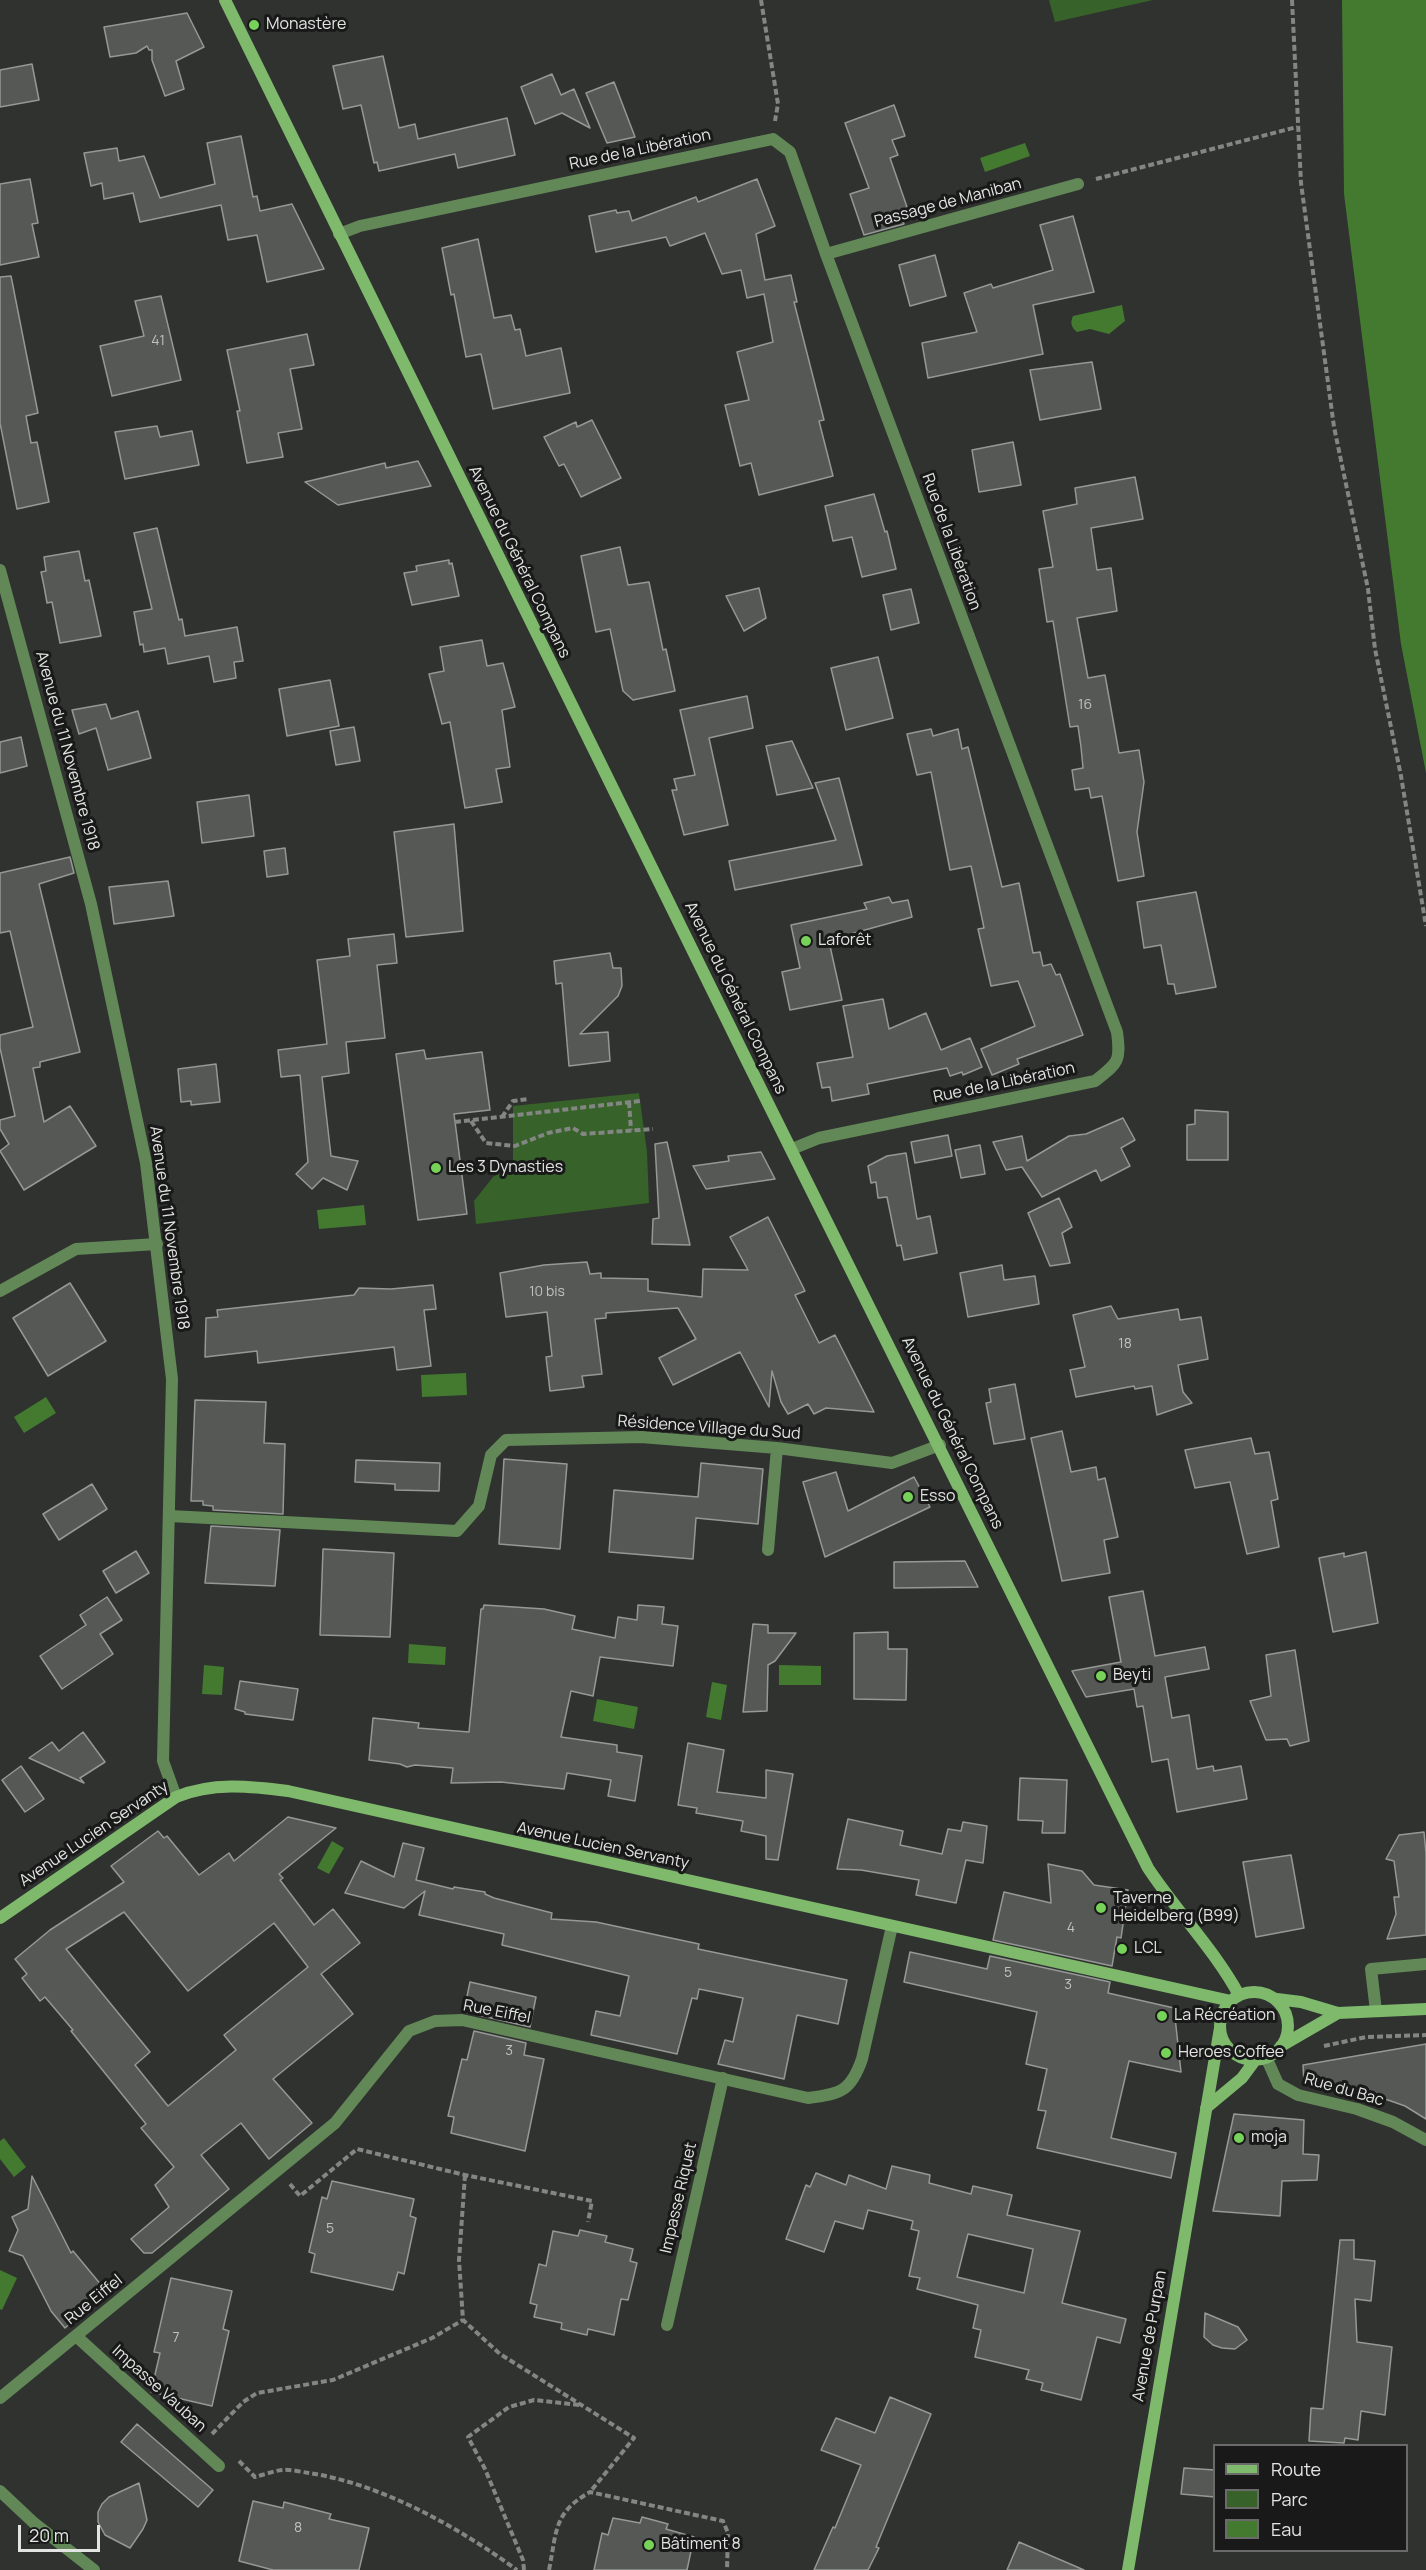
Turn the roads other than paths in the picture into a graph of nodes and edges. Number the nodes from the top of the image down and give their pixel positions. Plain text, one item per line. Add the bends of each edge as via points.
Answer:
1 (225, 0) edge
2 (1078, 184) road end
3 (339, 234) junction
4 (826, 254) junction
5 (0, 570) edge
6 (792, 1149) junction
7 (157, 1244) junction
8 (0, 1291) edge
9 (940, 1445) junction
10 (777, 1448) junction
11 (171, 1516) junction
12 (768, 1550) dead end
13 (176, 1797) junction
14 (0, 1918) edge
15 (892, 1926) junction
16 (1426, 1964) edge
17 (1235, 1998) junction
18 (1277, 1999) junction
19 (1426, 2009) edge
20 (1376, 2011) junction
21 (1338, 2013) junction
22 (1220, 2028) junction
23 (1281, 2046) junction
24 (1261, 2058) junction
25 (723, 2078) junction
26 (1206, 2108) junction
27 (1426, 2140) edge
28 (667, 2325) dead end
29 (76, 2336) junction
30 (0, 2398) edge
31 (219, 2466) road end
32 (0, 2491) edge
33 (1130, 2569) edge
34 (94, 2570) edge

1 - 3 main road, Avenue du Général Compans
2 - 4 street, Passage de Maniban
3 - 4 street, Rue de la Libération via 360,226 773,139 790,152
3 - 6 main road, Avenue du Général Compans
4 - 6 street, Rue de la Libération via 1117,1032 1120,1053 1114,1066 1095,1081 819,1138
5 - 7 street, Avenue du 11 Novembre 1918 via 91,904 146,1162
6 - 9 main road, Avenue du Général Compans
7 - 8 street via 76,1249
7 - 11 street, Avenue du 11 Novembre 1918 via 172,1379
9 - 10 street, Résidence Village du Sud via 892,1463
9 - 17 main road, Avenue du Général Compans via 1148,1868 1223,1966
10 - 11 street, Résidence Village du Sud via 641,1437 506,1440 491,1455 479,1506 457,1531
10 - 12 street
11 - 13 street, Avenue du 11 Novembre 1918 via 163,1761
13 - 14 main road, Avenue Lucien Servanty
13 - 15 main road, Avenue Lucien Servanty via 209,1787 288,1791
15 - 17 main road, Avenue Lucien Servanty
15 - 25 street, Rue Eiffel via 862,2059 856,2077 842,2091 808,2098
16 - 20 street via 1371,1969
17 - 18 main road via 1250,1992
17 - 22 main road via 1225,2009
18 - 21 main road
18 - 23 main road via 1283,2006 1287,2028
19 - 20 main road
20 - 21 main road
21 - 23 main road
22 - 24 main road via 1222,2039 1232,2052
22 - 26 main road, Avenue de Purpan
23 - 24 main road
24 - 26 main road
24 - 27 street, Rue du Bac via 1278,2084 1298,2096 1357,2109
25 - 28 street, Impasse Riquet
25 - 29 street, Rue Eiffel via 462,2019 435,2021 409,2031 335,2123
26 - 33 main road, Avenue de Purpan
29 - 30 street, Rue Eiffel
29 - 31 street, Impasse Vauban
32 - 34 street

